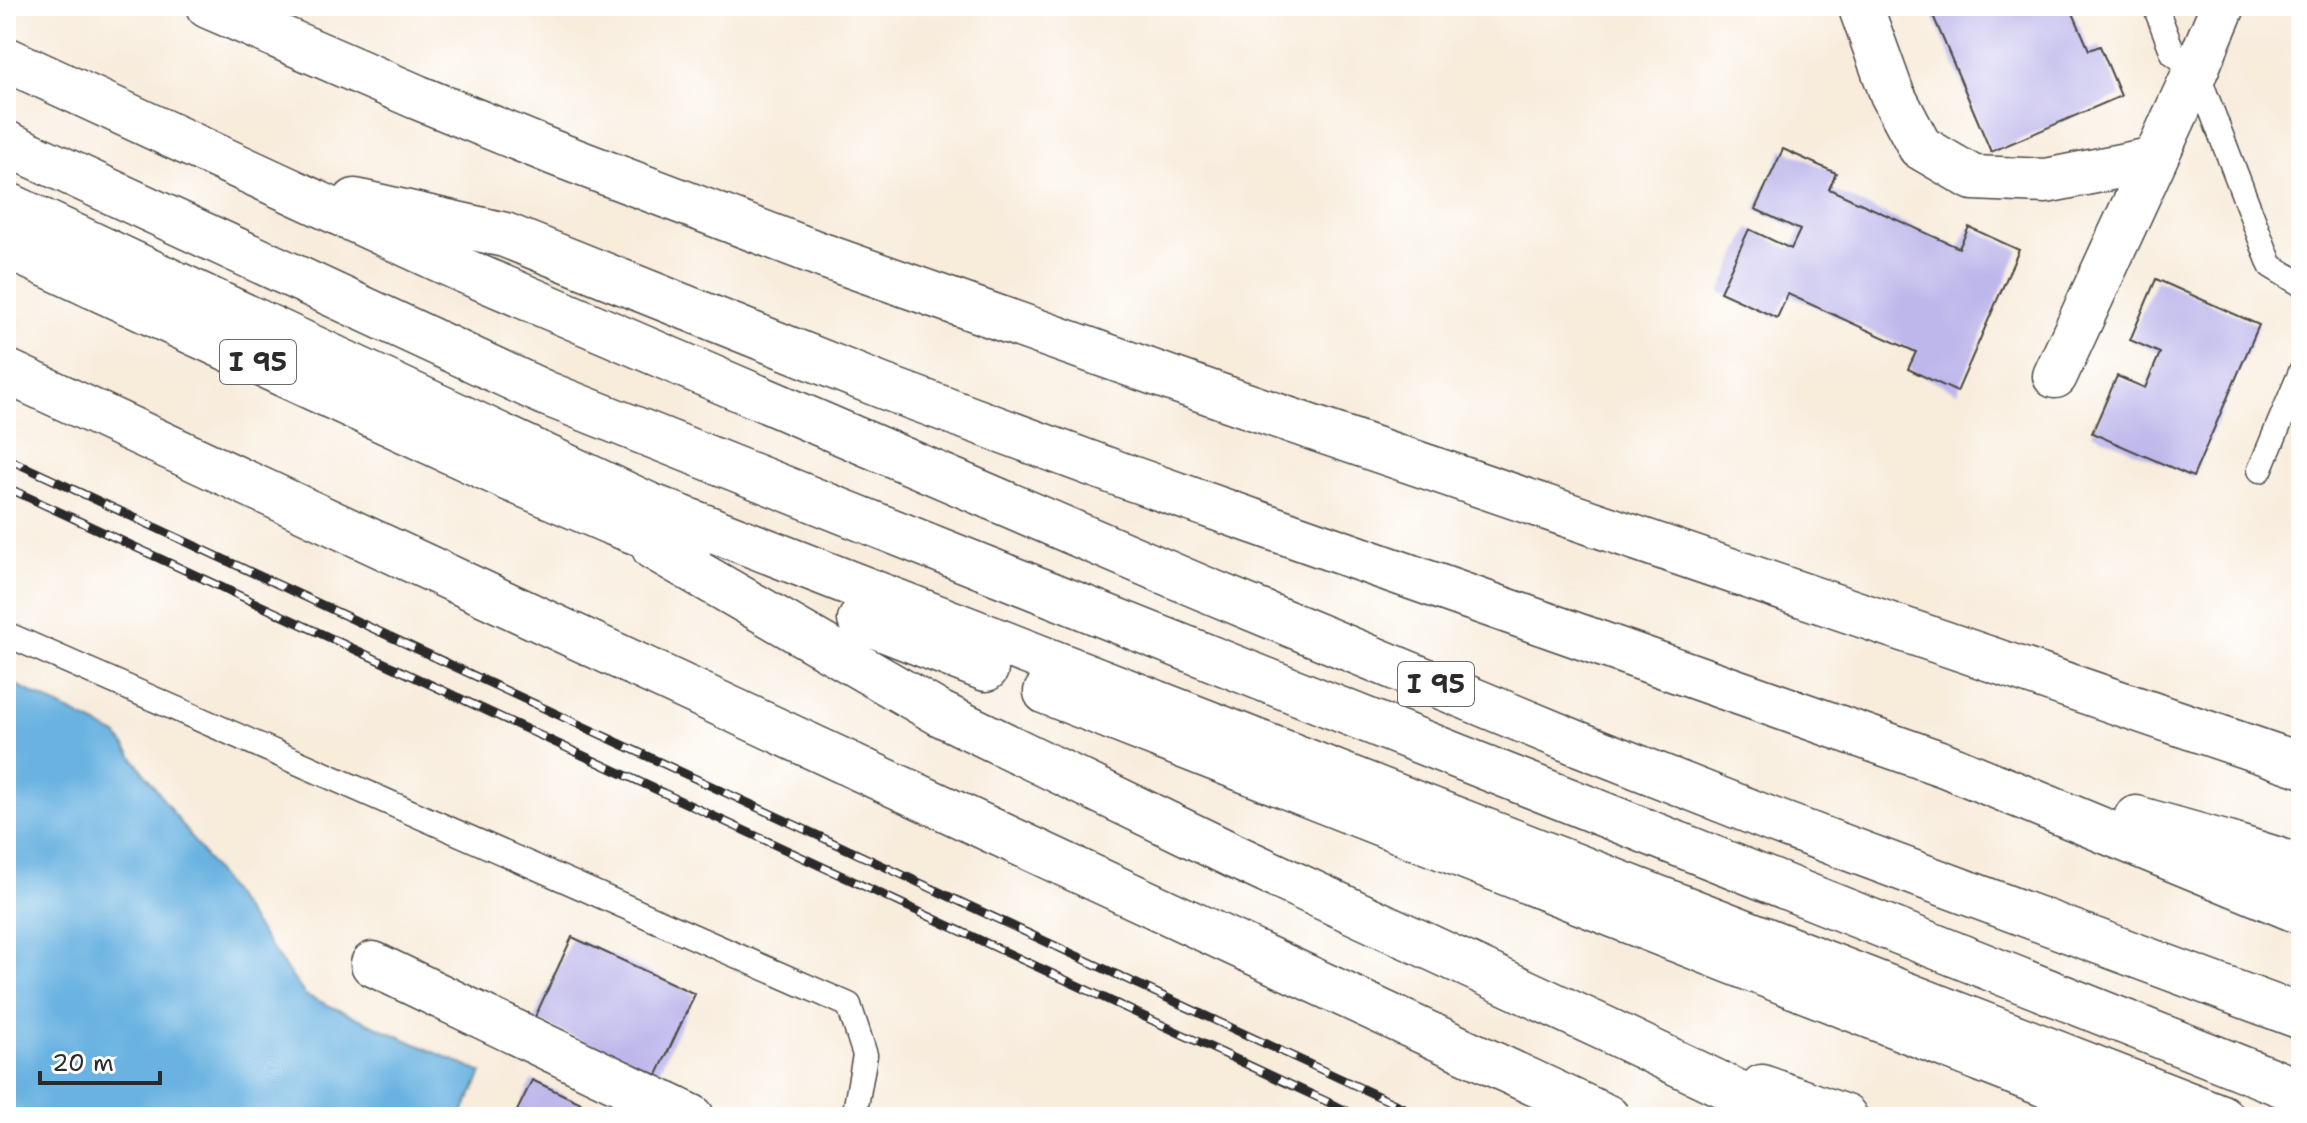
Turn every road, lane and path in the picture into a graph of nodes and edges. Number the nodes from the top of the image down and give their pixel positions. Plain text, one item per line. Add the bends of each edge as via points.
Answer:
1 (208, 6) edge
2 (1862, 6) edge
3 (2155, 6) edge
4 (2223, 6) edge
5 (6, 59) edge
6 (2196, 70) junction
7 (6, 143) edge
8 (2155, 159) junction
9 (266, 180) junction
10 (6, 204) edge
11 (6, 246) edge
12 (2301, 284) edge
13 (6, 371) edge
14 (2301, 372) edge
15 (2055, 376) dead end
16 (517, 462) junction
17 (2260, 470) dead end
18 (610, 522) junction
19 (6, 634) edge
20 (1945, 765) junction
21 (2301, 765) edge
22 (2301, 867) edge
23 (2301, 912) edge
24 (373, 964) dead end
25 (2301, 1017) edge
26 (1610, 1031) junction
27 (2301, 1092) edge
28 (692, 1117) edge
29 (854, 1117) edge
30 (1607, 1117) edge
31 (1789, 1117) edge
32 (1845, 1117) edge
33 (2127, 1117) edge
34 (2221, 1117) edge

1 - 21 main road via 554,153 809,251
2 - 8 main road via 1892,94 1920,147 1973,178 2046,181
3 - 6 lane via 2173,53
4 - 6 main road
5 - 9 main road, I 95
6 - 8 main road
6 - 12 lane via 2271,266
7 - 27 main road via 545,393
8 - 15 main road
9 - 20 main road via 505,235 1081,460
9 - 25 main road, I 95 via 460,269 1200,587 1577,743
10 - 16 main road
11 - 16 main road, I 95
13 - 30 main road
14 - 17 lane
16 - 18 main road, I 95
16 - 34 main road via 649,505
18 - 26 main road via 941,714
18 - 33 main road, I 95
19 - 29 lane via 849,1005 865,1055
20 - 22 main road
20 - 23 main road
24 - 28 main road
26 - 31 main road
26 - 32 main road

